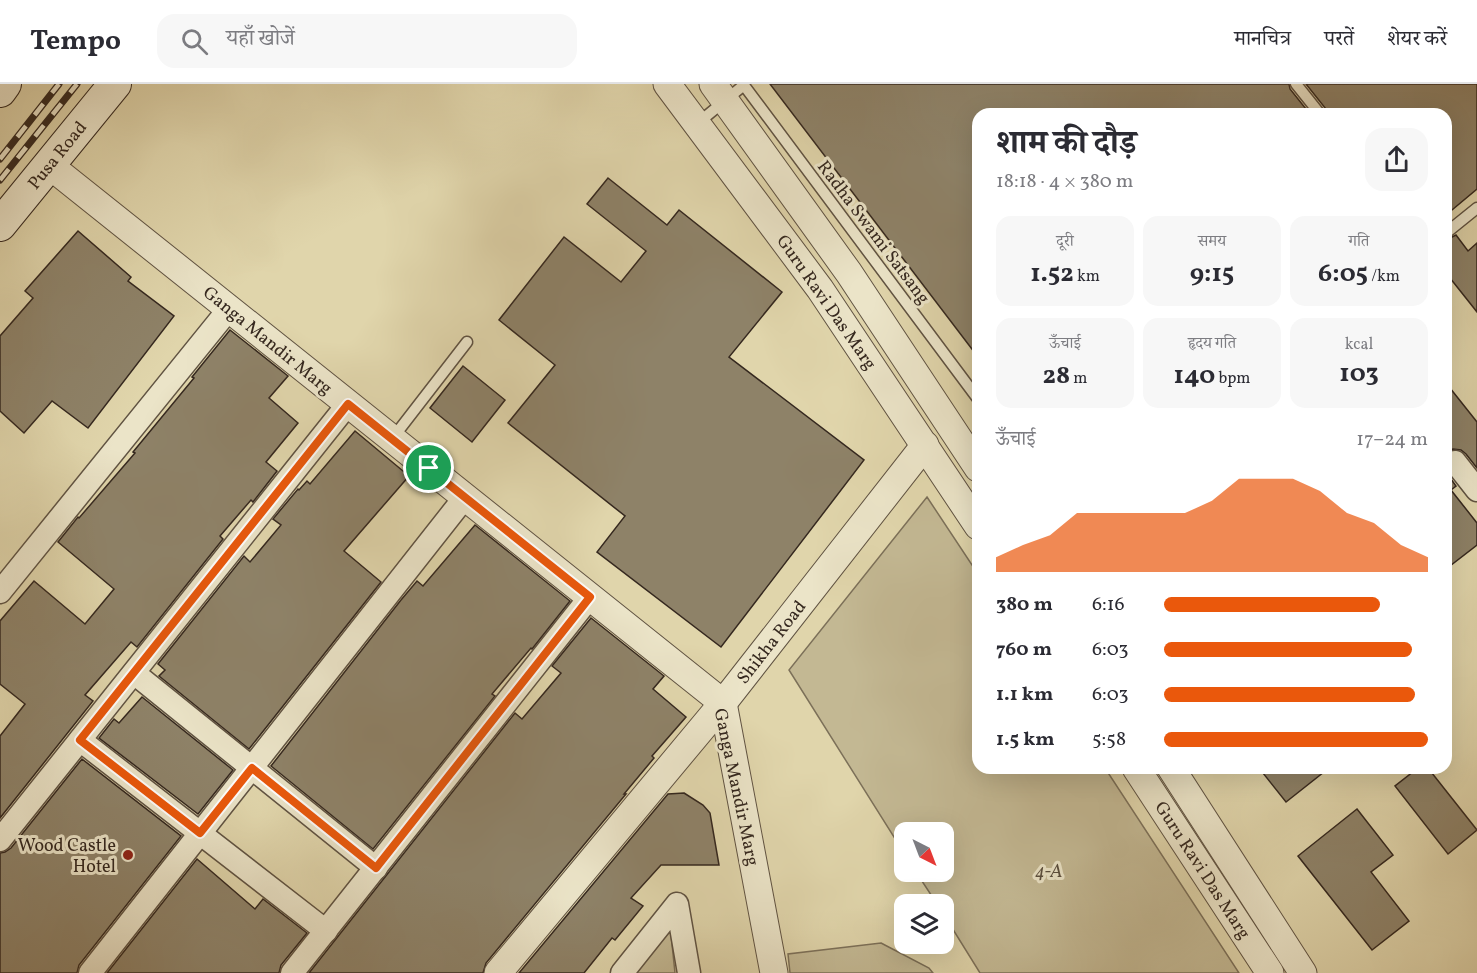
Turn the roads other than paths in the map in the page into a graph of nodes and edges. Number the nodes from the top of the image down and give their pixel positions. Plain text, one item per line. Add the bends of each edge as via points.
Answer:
1 (5, 84) edge
2 (115, 84) edge
3 (667, 84) edge
4 (1296, 84) edge
5 (731, 88) edge
6 (0, 91) edge
7 (1315, 108) edge
8 (697, 123) junction
9 (49, 165) junction
10 (1477, 208) edge
11 (0, 225) edge
12 (1452, 228) edge
13 (230, 309) junction
14 (467, 342) dead end
15 (972, 391) edge
16 (348, 404) junction
17 (392, 439) junction
18 (925, 445) junction
19 (972, 459) edge
20 (1455, 462) dead end
21 (1477, 490) edge
22 (465, 497) junction
23 (972, 517) edge
24 (0, 592) edge
25 (590, 597) junction
26 (134, 673) junction
27 (723, 704) junction
28 (80, 740) junction
29 (252, 768) junction
30 (1140, 774) edge
31 (1175, 774) edge
32 (200, 833) junction
33 (0, 840) edge
34 (376, 868) junction
35 (326, 931) junction
36 (90, 973) edge
37 (292, 973) edge
38 (498, 973) edge
39 (622, 973) edge
40 (689, 973) edge
41 (774, 973) edge
42 (1270, 973) edge
43 (1303, 973) edge

1 - 6 main road
2 - 9 main road, Pusa Road
3 - 8 street, Guru Ravi Das Marg
4 - 7 lane
5 - 8 lane
5 - 15 lane, Radha Swami Satsang
5 - 19 street, Guru Ravi Das Marg
8 - 18 street, Guru Ravi Das Marg via 820,289
9 - 11 main road, Pusa Road
9 - 13 street, Ganga Mandir Marg
10 - 12 lane
13 - 16 street, Ganga Mandir Marg
13 - 24 street
14 - 17 lane
16 - 17 street, Ganga Mandir Marg
16 - 26 street
17 - 22 street, Ganga Mandir Marg
18 - 23 street, Guru Ravi Das Marg
18 - 27 street, Shikha Road
20 - 21 street
22 - 25 street, Ganga Mandir Marg
22 - 29 street
25 - 27 street, Ganga Mandir Marg
25 - 34 street
26 - 28 street
26 - 29 street
27 - 38 street, Shikha Road
27 - 41 street, Ganga Mandir Marg
28 - 32 street
28 - 33 street
29 - 32 street
29 - 34 street
30 - 42 street, Guru Ravi Das Marg
31 - 43 street, Guru Ravi Das Marg
32 - 35 street
32 - 36 street
34 - 35 street
35 - 37 street
39 - 40 street via 677,904

